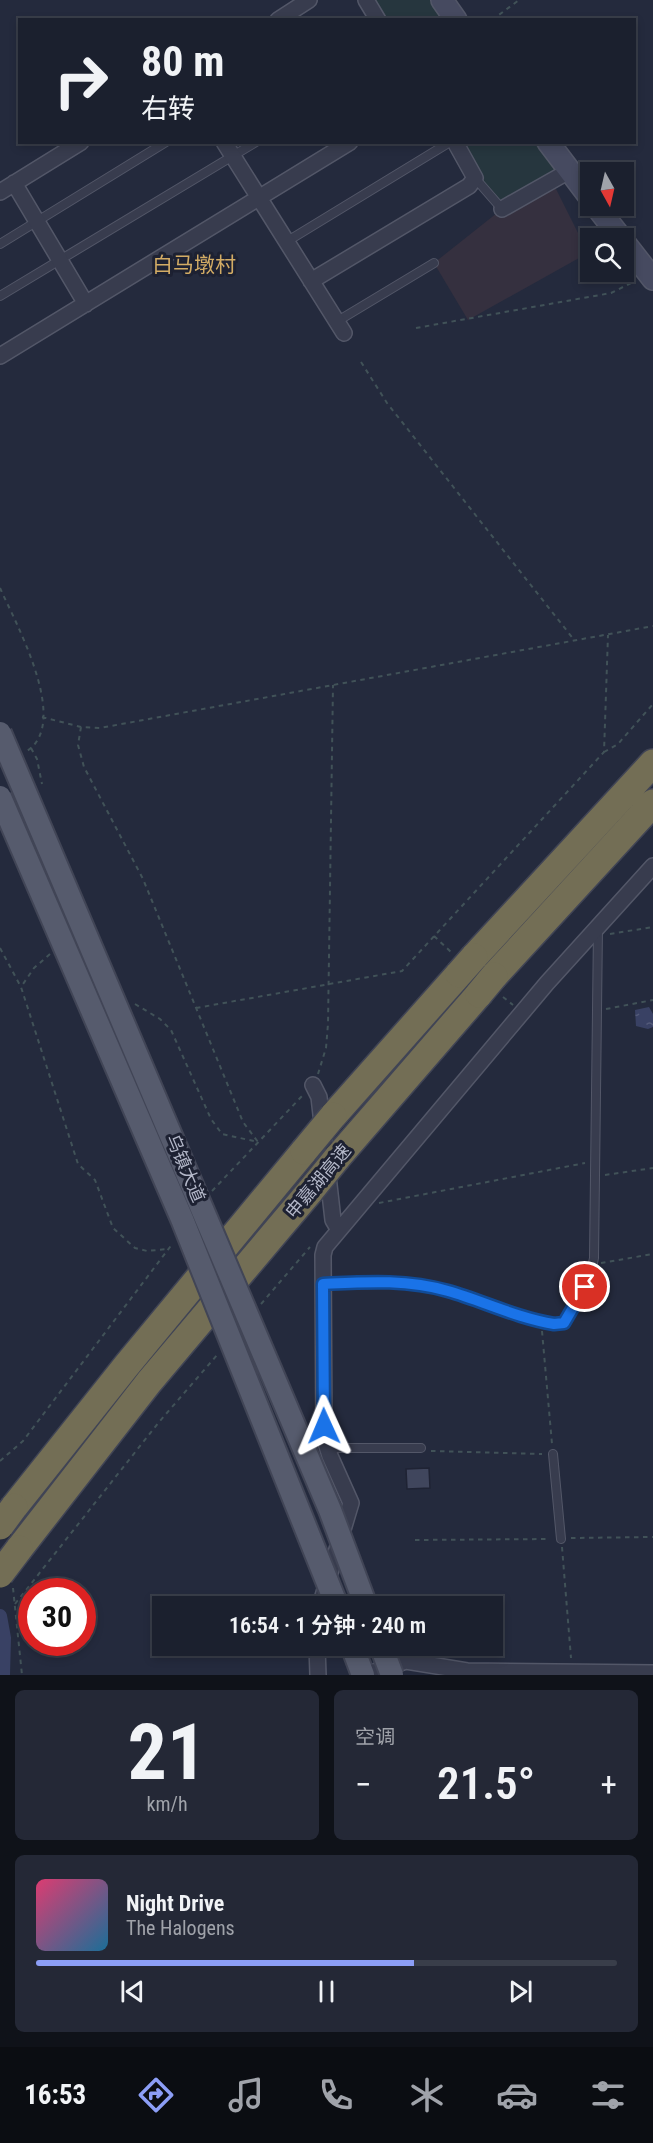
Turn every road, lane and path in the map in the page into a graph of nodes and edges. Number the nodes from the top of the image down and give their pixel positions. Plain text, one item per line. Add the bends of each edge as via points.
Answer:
1 (309, 0) edge
2 (366, 0) edge
3 (442, 0) edge
4 (519, 0) edge
5 (281, 18) edge
6 (373, 18) edge
7 (455, 18) edge
8 (495, 18) edge
9 (78, 144) edge
10 (163, 144) edge
11 (225, 144) edge
12 (253, 144) edge
13 (347, 144) edge
14 (447, 144) edge
15 (457, 144) edge
16 (549, 144) edge
17 (232, 157) junction
18 (569, 171) junction
19 (475, 178) junction
20 (14, 183) junction
21 (580, 185) edge
22 (0, 192) edge
23 (259, 198) junction
24 (502, 209) joint
25 (604, 216) edge
26 (37, 221) junction
27 (613, 228) edge
28 (286, 242) junction
29 (0, 244) edge
30 (634, 255) edge
31 (60, 260) junction
32 (434, 263) dead end
33 (651, 277) edge
34 (311, 281) junction
35 (0, 296) edge
36 (86, 304) junction
37 (340, 328) joint
38 (416, 328) dead end
39 (0, 357) edge
40 (361, 362) dead end
41 (0, 588) edge
42 (653, 626) edge
43 (609, 635) junction
44 (575, 641) junction
45 (333, 685) junction
46 (653, 704) edge
47 (42, 717) junction
48 (81, 727) junction
49 (0, 733) edge
50 (31, 748) junction
51 (604, 752) junction
52 (22, 754) dead end
53 (653, 763) edge
54 (42, 784) dead end
55 (0, 797) edge
56 (653, 803) edge
57 (653, 866) edge
58 (653, 927) edge
59 (598, 931) junction
60 (0, 948) edge
61 (52, 953) dead end
62 (328, 985) junction
63 (21, 987) junction
64 (653, 1000) edge
65 (133, 1002) dead end
66 (196, 1008) junction
67 (597, 1010) junction
68 (313, 1085) junction
69 (258, 1142) junction
70 (594, 1161) junction
71 (653, 1168) edge
72 (593, 1177) junction
73 (209, 1196) dead end
74 (374, 1204) dead end
75 (339, 1230) junction
76 (175, 1240) dead end
77 (325, 1247) junction
78 (169, 1249) junction
79 (653, 1254) edge
80 (593, 1264) junction
81 (323, 1284) junction
82 (258, 1308) dead end
83 (542, 1322) junction
84 (220, 1352) dead end
85 (328, 1448) junction
86 (421, 1448) joint
87 (553, 1454) junction
88 (0, 1461) edge
89 (7, 1516) edge
90 (653, 1537) edge
91 (561, 1539) junction
92 (415, 1540) dead end
93 (0, 1574) edge
94 (323, 1596) edge
95 (333, 1596) edge
96 (362, 1596) edge
97 (15, 1604) dead end
98 (317, 1656) edge
99 (356, 1656) edge
100 (385, 1656) edge
101 (457, 1672) edge
102 (572, 1673) junction
103 (653, 1673) edge
104 (318, 1675) edge
105 (364, 1675) edge
106 (392, 1675) edge

1 - 5 street
2 - 6 street
3 - 7 street
4 - 8 path
9 - 20 street
10 - 26 lane
11 - 17 street
12 - 17 lane
13 - 23 street
14 - 28 lane
15 - 19 street
16 - 18 street
17 - 23 street
17 - 31 lane
18 - 21 street
18 - 24 street
19 - 24 lane
19 - 34 street via 469,186
20 - 22 street
20 - 26 street
23 - 28 street
23 - 36 street
25 - 27 street
26 - 29 lane
26 - 31 street
28 - 34 street
30 - 33 street
31 - 35 lane
31 - 36 street
32 - 37 lane
33 - 38 path via 611,293
34 - 37 street
36 - 39 street
40 - 44 path via 387,403
41 - 47 path via 37,674 43,696
42 - 43 path
43 - 44 path
43 - 51 path
44 - 45 path
45 - 48 path via 100,728
45 - 62 path
46 - 51 path via 618,744
47 - 48 path
47 - 50 path
48 - 66 path via 78,745 84,767 143,879
49 - 96 main road, 乌镇大道, bridge via 303,1446
50 - 52 path
50 - 54 path
51 - 62 path via 402,971
53 - 89 highway, 申嘉湖高速, bridge via 333,1116
55 - 95 main road, 乌镇大道, bridge via 182,1219
56 - 93 highway, 申嘉湖高速, bridge via 487,985 148,1382
57 - 59 street
58 - 59 path
59 - 67 lane
59 - 75 street via 442,1104
60 - 63 path
61 - 63 path via 34,968
62 - 66 path
62 - 68 path via 326,1048
63 - 78 path via 78,1164 95,1180 113,1228 135,1248
64 - 67 path
65 - 69 path via 171,1030 211,1119 222,1134
66 - 69 path via 243,1122
67 - 70 lane
68 - 69 path
68 - 75 street via 319,1097 333,1220
69 - 73 path
70 - 72 lane
70 - 74 path
71 - 72 path
72 - 80 lane
75 - 77 street
76 - 78 path
77 - 81 street
77 - 82 path via 310,1247
78 - 88 path via 23,1441
79 - 80 path
80 - 83 lane via 564,1323
81 - 83 lane via 418,1284
81 - 85 street via 324,1426
83 - 87 path
84 - 97 path via 159,1422
85 - 86 lane
85 - 94 street via 348,1494 350,1510
86 - 87 path
87 - 91 lane
90 - 91 path
91 - 92 path
91 - 102 path
98 - 104 street
99 - 105 main road
100 - 106 main road, bridge
101 - 102 street
101 - 105 street via 406,1661
102 - 103 street

